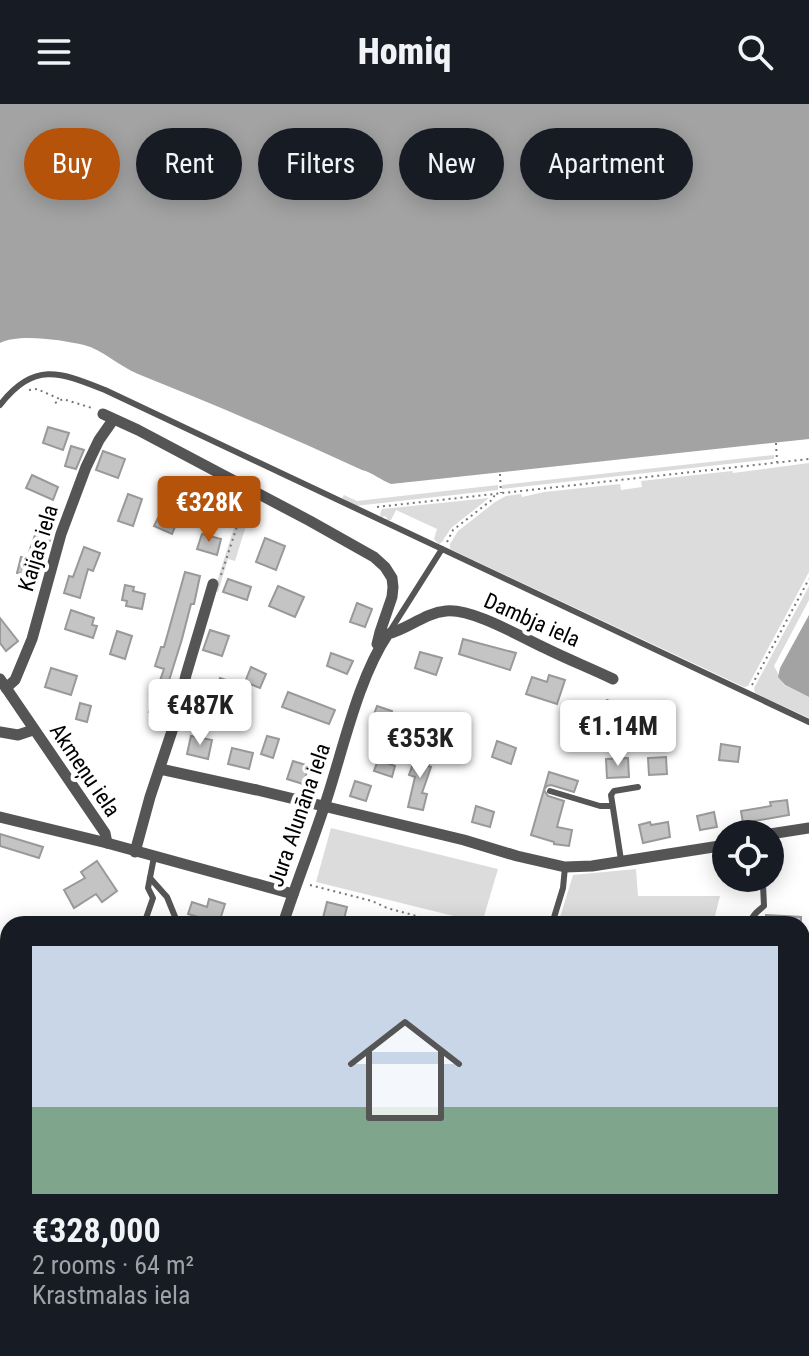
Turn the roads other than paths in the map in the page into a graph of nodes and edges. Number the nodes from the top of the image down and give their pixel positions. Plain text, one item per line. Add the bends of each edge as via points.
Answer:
1 (0, 405) edge
2 (442, 549) junction
3 (213, 584) road end
4 (388, 634) junction
5 (376, 651) junction
6 (613, 679) dead end
7 (3, 684) edge
8 (809, 722) edge
9 (33, 730) junction
10 (0, 732) edge
11 (160, 769) junction
12 (638, 787) dead end
13 (550, 791) dead end
14 (325, 806) junction
15 (611, 806) junction
16 (0, 817) edge
17 (809, 828) edge
18 (784, 832) edge
19 (107, 843) junction
20 (712, 848) edge
21 (135, 852) junction
22 (154, 857) junction
23 (621, 860) junction
24 (565, 867) junction
25 (150, 878) junction
26 (763, 892) edge
27 (293, 894) junction
28 (147, 916) edge
29 (175, 916) edge
30 (286, 916) edge
31 (554, 916) edge
32 (754, 916) edge

1 - 2 lane via 29,378 69,376
2 - 4 lane, Jura Alunāna iela
2 - 8 lane
3 - 11 street
4 - 5 street, Jura Alunāna iela
4 - 6 street, Dambja iela via 427,616 460,611
5 - 7 street, Kaijas iela via 392,597 392,578 374,557 108,417 61,534 32,639 15,680
5 - 14 street, Jura Alunāna iela
7 - 9 street, Akmeņu iela
9 - 10 street via 18,735
9 - 19 street, Akmeņu iela
11 - 14 street
11 - 21 street
12 - 15 lane via 614,791
13 - 15 lane
14 - 24 street
14 - 27 street, Jura Alunāna iela
15 - 23 lane
16 - 19 street
17 - 18 street
19 - 21 street, Akmeņu iela
20 - 23 street
21 - 22 street, Akmeņu iela
22 - 25 lane
22 - 27 street, Akmeņu iela
23 - 24 street
24 - 31 lane
25 - 28 lane via 153,898
25 - 29 lane
26 - 32 lane via 764,906
27 - 30 street, Jura Alunāna iela

